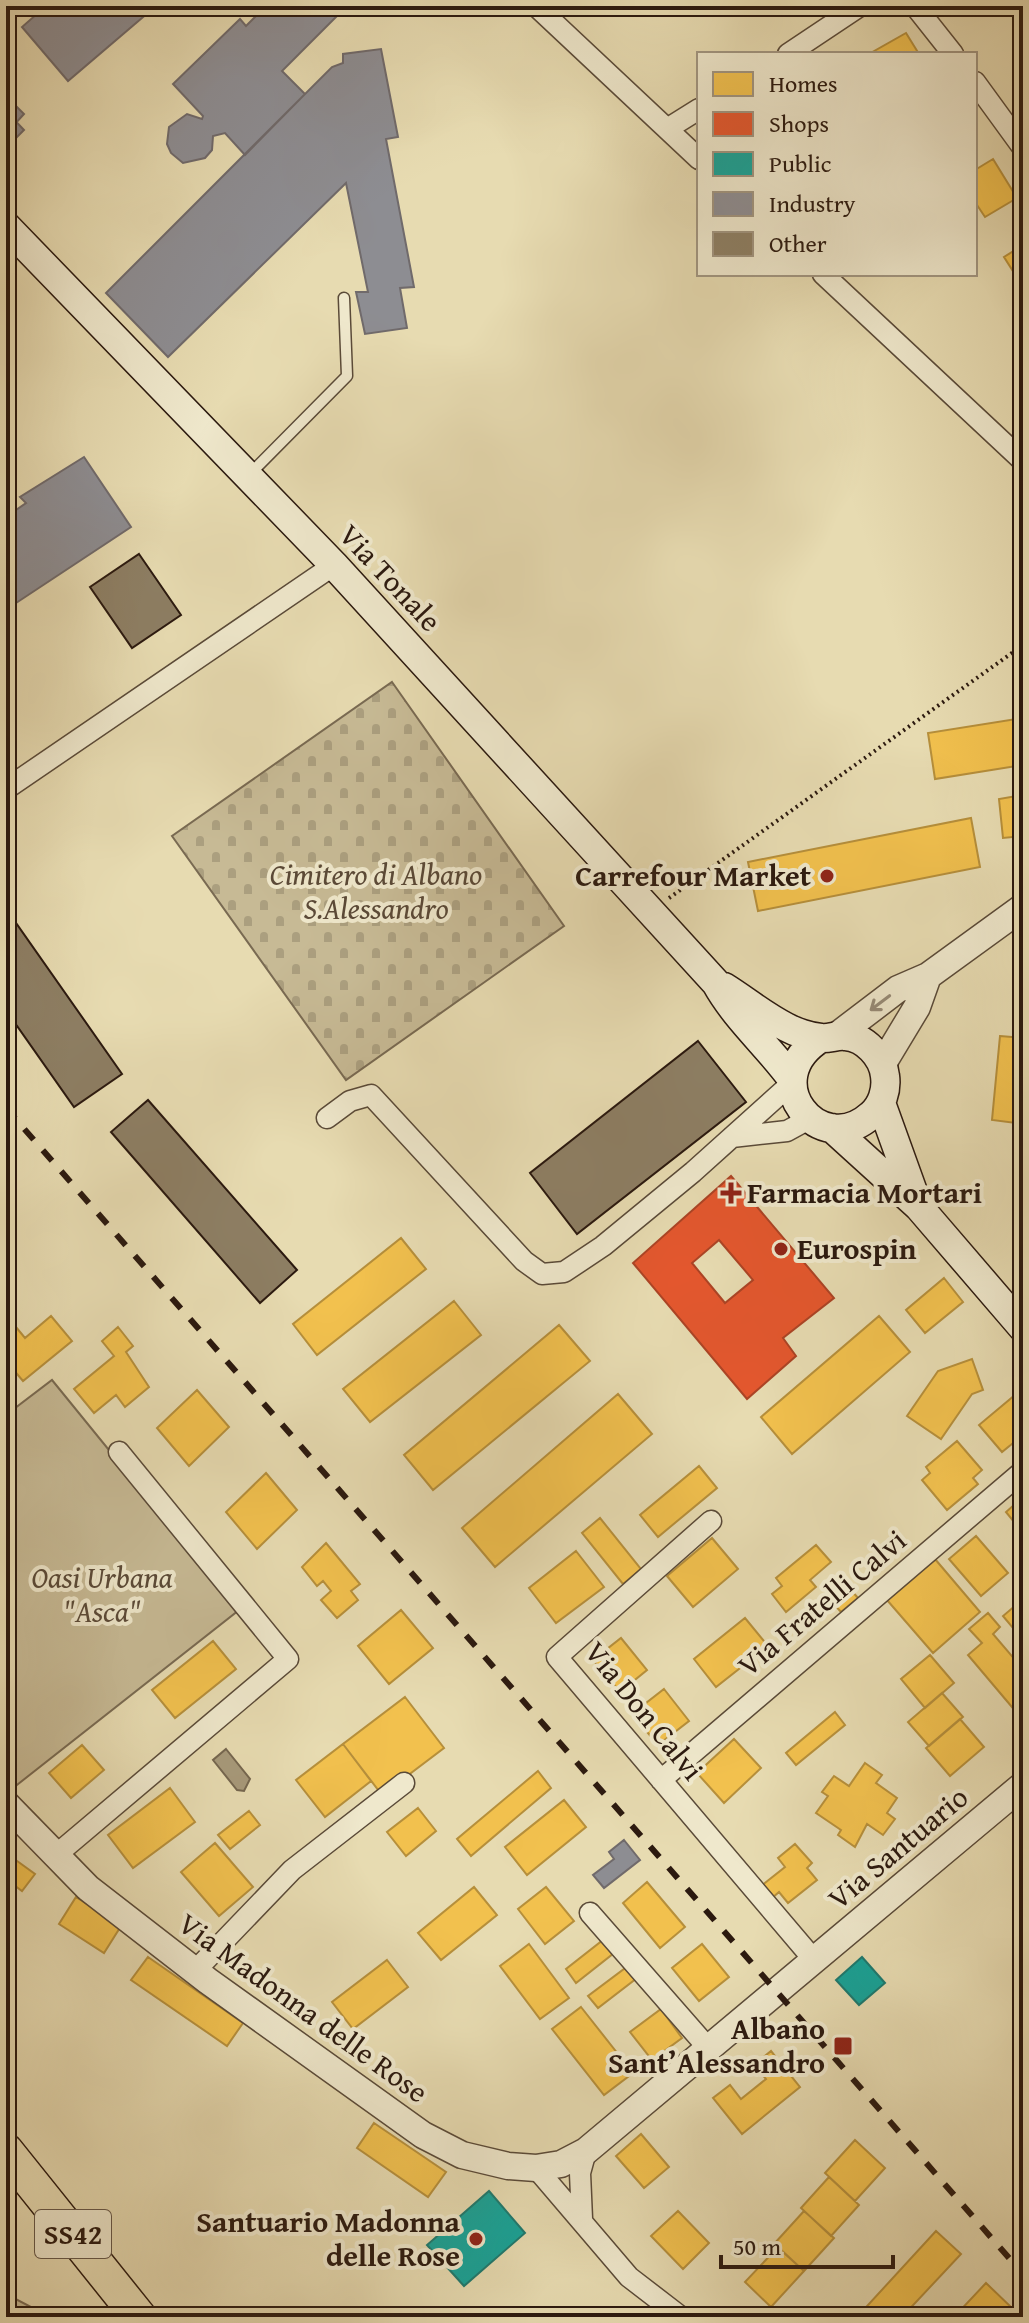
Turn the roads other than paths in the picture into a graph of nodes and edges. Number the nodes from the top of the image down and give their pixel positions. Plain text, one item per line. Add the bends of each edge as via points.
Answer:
1 (536, 6) edge
2 (860, 6) edge
3 (915, 6) edge
4 (791, 52) edge
5 (951, 52) edge
6 (977, 85) edge
7 (697, 110) edge
8 (667, 129) junction
9 (1023, 148) edge
10 (697, 157) edge
11 (6, 226) edge
12 (825, 276) edge
13 (344, 298) dead end
14 (1023, 461) edge
15 (247, 476) junction
16 (334, 565) junction
17 (6, 789) edge
18 (1023, 907) edge
19 (928, 976) junction
20 (716, 983) junction
21 (828, 1037) junction
22 (882, 1065) junction
23 (792, 1081) junction
24 (881, 1103) junction
25 (327, 1118) dead end
26 (820, 1123) junction
27 (732, 1137) junction
28 (919, 1207) junction
29 (1023, 1328) edge
30 (119, 1452) dead end
31 (1023, 1471) edge
32 (711, 1521) dead end
33 (661, 1780) junction
34 (404, 1783) dead end
35 (1023, 1785) edge
36 (6, 1804) edge
37 (56, 1855) junction
38 (590, 1913) dead end
39 (814, 1960) junction
40 (195, 1971) junction
41 (709, 2049) junction
42 (6, 2151) edge
43 (586, 2151) junction
44 (536, 2168) junction
45 (582, 2219) junction
46 (139, 2317) edge
47 (681, 2317) edge

1 - 8 street
2 - 4 street
3 - 5 street
6 - 9 street
7 - 8 street
8 - 10 street
11 - 15 main road, Via Tonale
12 - 14 street
13 - 15 lane via 347,376
15 - 16 main road, Via Tonale
16 - 17 street
16 - 20 main road, Via Tonale
18 - 19 street
19 -> 21 street via 898,989
19 - 22 street via 917,1007
20 - 21 main road, Via Tonale via 788,1028
20 - 23 main road, Via Tonale via 733,1012 771,1050
21 - 22 main road, Via Tonale via 858,1039 872,1048
21 - 23 main road via 800,1054
22 - 24 main road, Via Tonale
23 - 26 main road, Via Tonale via 798,1106
23 - 27 street
24 - 26 main road via 862,1122
24 - 28 main road, Via Tonale
25 - 27 street via 350,1101 371,1095 524,1261 542,1274 564,1272 603,1246
26 - 27 street
26 - 28 main road, Via Tonale
28 - 29 main road, Via Tonale
30 - 37 street via 288,1659
31 - 33 street, Via Fratelli Calvi
32 - 33 street, Via Don Calvi via 557,1657
33 - 39 street, Via Don Calvi
34 - 40 street via 292,1870
35 - 39 street, Via Santuario
36 - 37 street, Via Madonna delle Rose
37 - 40 street, Via Madonna delle Rose via 88,1888
38 - 41 street
39 - 41 street, Via Santuario
40 - 44 street, Via Madonna delle Rose via 423,2135 462,2155
41 - 43 street, Via Santuario
42 - 46 highway, SS42
43 - 44 street, Via Santuario via 561,2164
43 - 45 street via 580,2173
44 - 45 street
45 - 47 street via 629,2277

